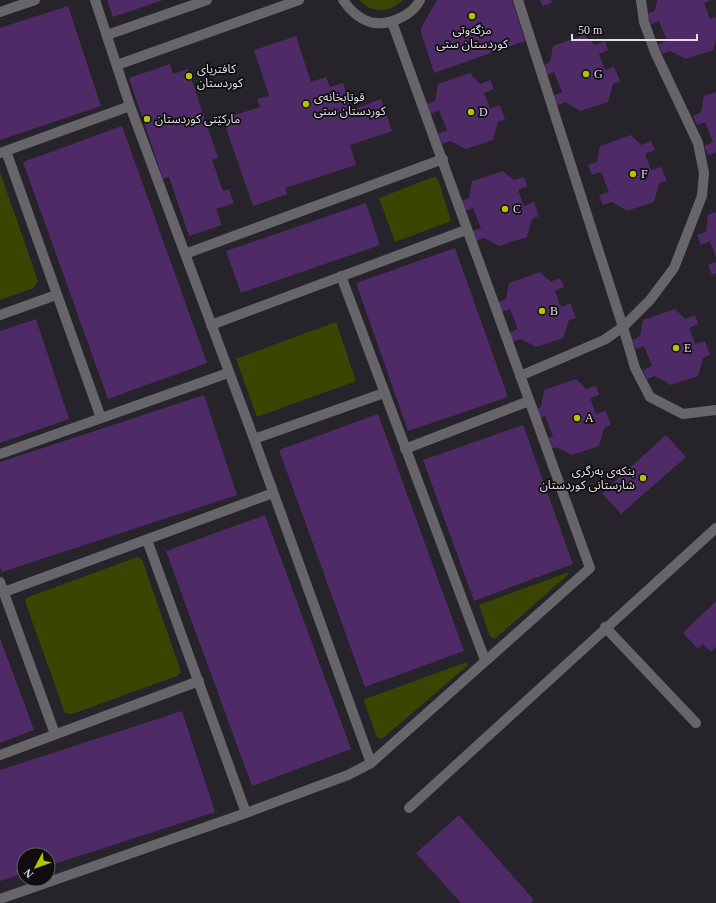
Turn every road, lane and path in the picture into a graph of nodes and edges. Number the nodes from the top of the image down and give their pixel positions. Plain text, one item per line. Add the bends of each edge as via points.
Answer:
1 (36, 0) edge
2 (95, 0) edge
3 (207, 0) edge
4 (299, 0) edge
5 (343, 0) edge
6 (420, 0) edge
7 (518, 0) edge
8 (641, 0) edge
9 (0, 12) edge
10 (392, 22) junction
11 (107, 35) junction
12 (117, 65) junction
13 (130, 106) junction
14 (3, 152) edge
15 (443, 159) junction
16 (466, 230) junction
17 (185, 254) junction
18 (341, 276) junction
19 (56, 296) junction
20 (0, 315) edge
21 (212, 325) junction
22 (623, 327) junction
23 (228, 373) junction
24 (520, 376) junction
25 (384, 393) junction
26 (529, 401) junction
27 (716, 410) edge
28 (101, 418) junction
29 (254, 439) junction
30 (405, 449) junction
31 (0, 454) edge
32 (273, 493) junction
33 (716, 528) edge
34 (147, 540) junction
35 (0, 582) edge
36 (4, 592) junction
37 (605, 627) junction
38 (485, 660) junction
39 (199, 681) junction
40 (696, 723) dead end
41 (55, 734) junction
42 (0, 755) edge
43 (371, 764) junction
44 (409, 808) dead end
45 (246, 813) junction
46 (0, 899) edge

1 - 9 street
2 - 11 street
3 - 11 street
4 - 12 street
5 - 10 street via 360,18 372,22
6 - 10 street via 409,14
7 - 22 street
8 - 22 street via 644,22 655,52 698,143 704,173 702,196 674,268 650,300
10 - 15 street
11 - 12 street
12 - 13 street
13 - 14 street
13 - 17 street
14 - 19 street
15 - 16 street
15 - 17 street
16 - 18 street
16 - 24 street
17 - 21 street
18 - 21 street
18 - 25 street
19 - 20 street
19 - 28 street
21 - 23 street
22 - 24 street via 604,340
22 - 27 street via 635,368 650,397 683,414
23 - 28 street
23 - 29 street
24 - 26 street
25 - 29 street
25 - 30 street
26 - 30 street
26 - 38 street via 590,568
28 - 31 street
29 - 32 street
30 - 38 street
32 - 34 street
32 - 43 street
33 - 37 street
34 - 36 street
34 - 39 street
35 - 36 street
36 - 41 street
37 - 40 street
37 - 44 street
38 - 43 street
39 - 41 street
39 - 45 street
41 - 42 street
43 - 45 street
45 - 46 street

